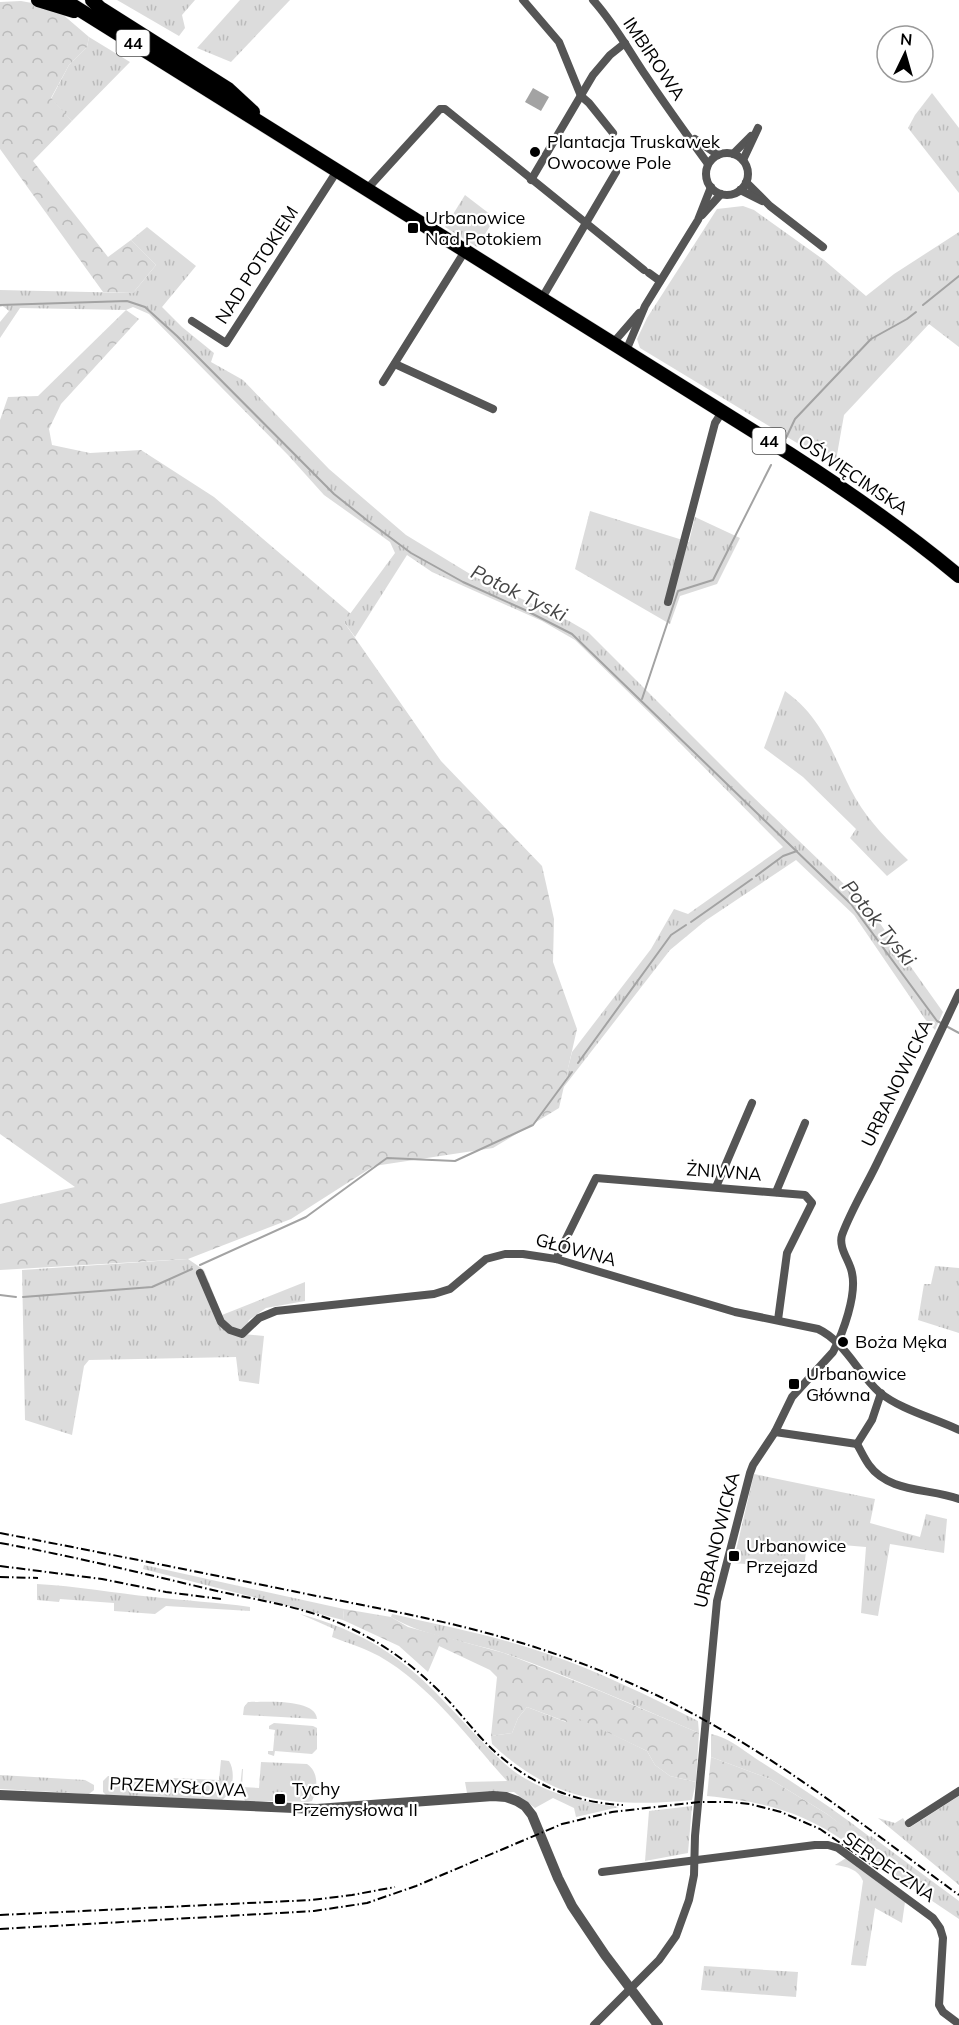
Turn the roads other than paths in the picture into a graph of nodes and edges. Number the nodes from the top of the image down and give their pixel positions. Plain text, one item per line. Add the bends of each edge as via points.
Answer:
1 (38, 0) edge
2 (64, 0) edge
3 (523, 0) edge
4 (593, 0) edge
5 (95, 8) edge
6 (625, 43) junction
7 (581, 96) junction
8 (613, 133) dead end
9 (690, 135) junction
10 (718, 154) junction
11 (733, 154) junction
12 (743, 160) junction
13 (708, 164) junction
14 (337, 171) junction
15 (616, 172) dead end
16 (531, 180) junction
17 (746, 182) junction
18 (711, 187) junction
19 (367, 189) junction
20 (740, 190) junction
21 (721, 194) junction
22 (770, 206) junction
23 (698, 220) junction
24 (586, 222) junction
25 (824, 247) dead end
26 (465, 251) junction
27 (660, 281) junction
28 (542, 298) junction
29 (645, 306) junction
30 (192, 321) dead end
31 (613, 343) junction
32 (626, 351) junction
33 (395, 364) junction
34 (384, 382) dead end
35 (493, 410) dead end
36 (722, 411) junction
37 (959, 576) edge
38 (668, 602) dead end
39 (959, 993) edge
40 (752, 1103) dead end
41 (805, 1123) dead end
42 (716, 1187) junction
43 (776, 1192) junction
44 (556, 1259) junction
45 (200, 1273) dead end
46 (778, 1320) junction
47 (837, 1344) junction
48 (881, 1393) junction
49 (959, 1430) edge
50 (775, 1432) junction
51 (857, 1444) junction
52 (959, 1499) edge
53 (959, 1791) edge
54 (0, 1795) edge
55 (909, 1823) dead end
56 (694, 1860) junction
57 (602, 1872) dead end
58 (631, 1989) junction
59 (959, 2024) edge
60 (594, 2025) edge
61 (658, 2025) edge

1 - 5 highway
2 - 5 highway, OŚWIĘCIMSKA / 44
3 - 7 street via 559,42
4 - 6 street, IMBIROWA
5 - 14 highway, OŚWIĘCIMSKA / 44 via 228,89 270,128
6 - 7 street via 593,75
6 - 9 street, IMBIROWA via 675,119
7 - 8 street
7 - 16 street
9 - 10 street, IMBIROWA
9 - 13 street, IMBIROWA
10 - 11 street
10 - 13 street
11 - 12 street
11 - 12 street via 757,130
12 - 17 street via 748,173
13 - 18 street via 706,177
14 - 19 highway, OŚWIĘCIMSKA / 44
14 - 30 street, NAD POTOKIEM via 226,343
15 - 24 street
16 - 19 street via 446,109 440,109
16 - 24 street
17 - 20 street
17 - 22 street
18 - 21 street
18 - 23 street
19 - 26 highway, OŚWIĘCIMSKA / 44
20 - 21 street
20 - 22 street
21 - 23 street
22 - 25 street
23 - 27 street
24 - 27 street
24 - 28 street
26 - 28 highway, OŚWIĘCIMSKA / 44
26 - 33 street
27 - 29 street
28 - 31 highway, OŚWIĘCIMSKA / 44
29 - 31 street
29 - 32 street
31 - 32 highway, OŚWIĘCIMSKA / 44
32 - 36 highway, OŚWIĘCIMSKA / 44
33 - 34 street
33 - 35 street
36 - 37 highway, OŚWIĘCIMSKA / 44 via 848,491
36 - 38 street via 715,423
39 - 47 street, URBANOWICKA via 841,1238 853,1282
40 - 42 street
41 - 43 street
42 - 43 street, ŻNIWNA
42 - 44 street, ŻNIWNA via 596,1179
43 - 46 street, ŻNIWNA via 805,1195 812,1203 787,1253
44 - 45 street, GŁÓWNA via 505,1254 486,1259 450,1289 434,1294 276,1311 258,1318 243,1334 221,1322
44 - 46 street, GŁÓWNA via 735,1312
46 - 47 street, GŁÓWNA via 818,1329
47 - 48 street, GŁÓWNA
47 - 50 street, URBANOWICKA via 795,1392
48 - 49 street, GŁÓWNA
48 - 51 street via 872,1420
50 - 51 street
50 - 56 street, URBANOWICKA via 753,1464 717,1601
51 - 52 street via 869,1465 891,1483
53 - 55 street
54 - 58 street, PRZEMYSŁOWA via 317,1809 493,1796 512,1798 532,1815 572,1906
56 - 57 street, SERDECZNA
56 - 58 street, URBANOWICKA via 692,1890 676,1936
56 - 59 street, SERDECZNA via 815,1845 838,1848 933,1918 940,1928 943,1938 939,2005
58 - 60 street, URBANOWICKA
58 - 61 street, PRZEMYSŁOWA

